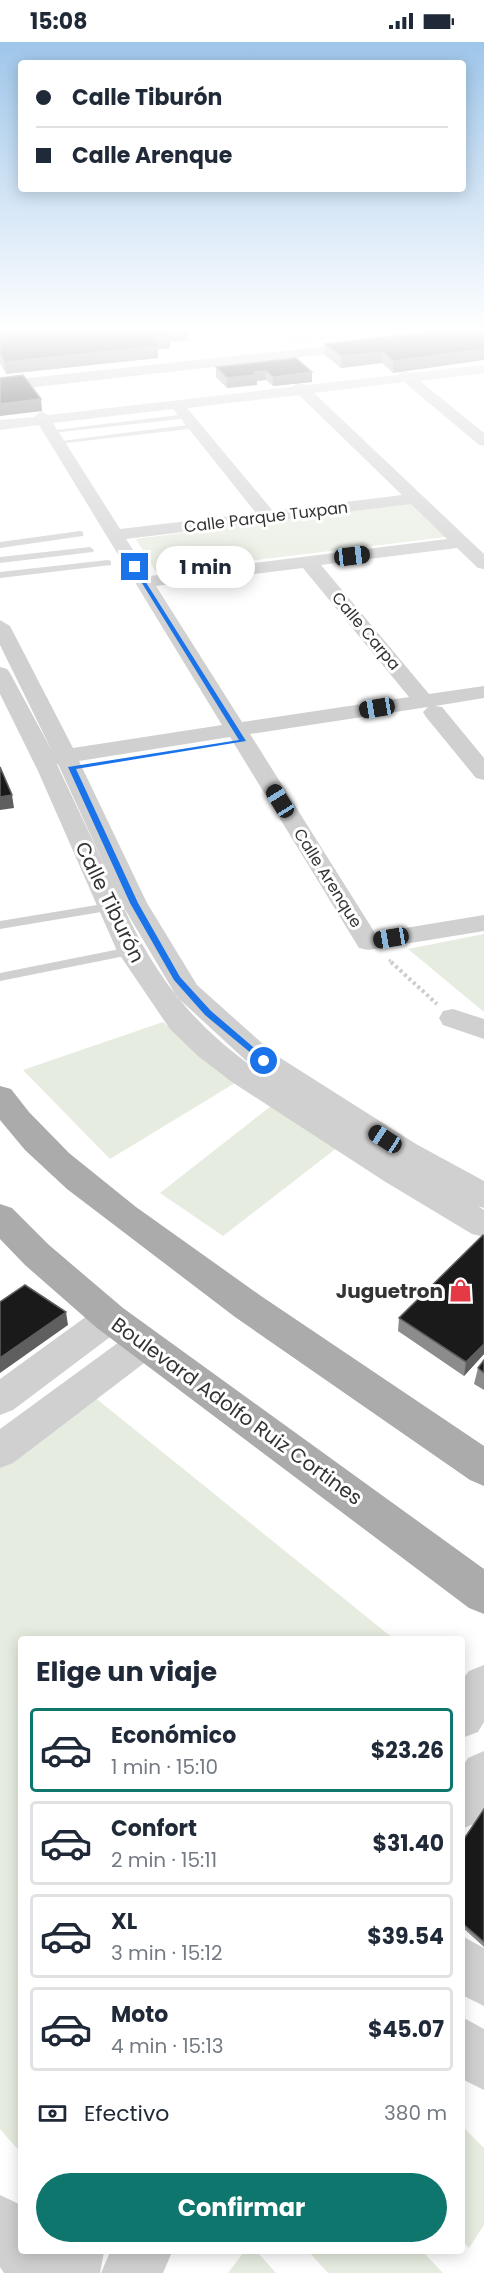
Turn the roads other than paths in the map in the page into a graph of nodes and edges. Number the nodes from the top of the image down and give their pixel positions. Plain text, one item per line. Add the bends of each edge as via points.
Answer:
1 (52, 434) edge
2 (202, 434) edge
3 (349, 434) edge
4 (417, 498) junction
5 (268, 516) junction
6 (80, 534) dead end
7 (116, 535) junction
8 (462, 542) junction
9 (0, 545) edge
10 (90, 550) dead end
11 (0, 560) edge
12 (308, 562) junction
13 (108, 563) dead end
14 (484, 564) edge
15 (0, 575) edge
16 (144, 582) junction
17 (0, 626) edge
18 (0, 673) edge
19 (484, 692) edge
20 (484, 704) edge
21 (429, 707) junction
22 (239, 736) junction
23 (57, 763) junction
24 (484, 773) edge
25 (109, 907) junction
26 (484, 923) edge
27 (0, 925) edge
28 (130, 951) junction
29 (0, 977) edge
30 (453, 1018) road end
31 (484, 1030) edge
32 (0, 1097) edge
33 (484, 1197) edge
34 (0, 1217) edge
35 (484, 1225) edge
36 (110, 1318) junction
37 (143, 1344) junction
38 (0, 1399) edge
39 (0, 1451) edge
40 (484, 1468) edge
41 (484, 1594) edge
42 (484, 1686) edge
43 (465, 1712) edge
44 (484, 1774) edge
45 (465, 1802) edge
46 (465, 1964) edge
47 (484, 1981) edge
48 (465, 2046) edge
49 (484, 2064) edge
50 (0, 2223) edge
51 (18, 2245) edge
52 (25, 2254) edge
53 (76, 2254) edge
54 (143, 2254) edge
55 (41, 2273) edge
56 (72, 2273) edge
57 (129, 2273) edge

1 - 7 street, Calle Arenque
2 - 5 street
3 - 4 street
4 - 5 street, Calle Parque Tuxpan
4 - 8 street
5 - 7 street, Calle Parque Tuxpan
6 - 9 lane
7 - 16 street, Calle Arenque
8 - 12 street
8 - 14 street
10 - 11 lane
12 - 16 street
12 - 21 street, Calle Carpa
13 - 15 lane
16 - 22 street, Calle Arenque
17 - 23 street, Calle Tiburón
18 - 23 street, Calle Tiburón
19 - 21 street
20 - 21 street
21 - 22 street
21 - 24 street, Calle Carpa
22 - 23 street
22 - 26 street, Calle Arenque via 368,942
23 - 25 street, Calle Tiburón
23 - 33 street, Calle Tiburón via 177,978 201,1006 264,1061 405,1152
25 - 27 lane
25 - 28 street, Calle Tiburón
28 - 29 lane
28 - 35 street, Calle Tiburón via 180,1022 225,1062 395,1173
30 - 31 street
32 - 40 main road via 20,1126 59,1165 125,1217 221,1288
34 - 36 main road, Boulevard Adolfo Ruiz Cortines
36 - 37 main road, Boulevard Adolfo Ruiz Cortines
36 - 38 street
37 - 39 street
37 - 41 main road, Boulevard Adolfo Ruiz Cortines
42 - 43 street
44 - 45 street
46 - 47 street
48 - 49 street
50 - 51 street
52 - 55 street
53 - 56 street
54 - 57 street

